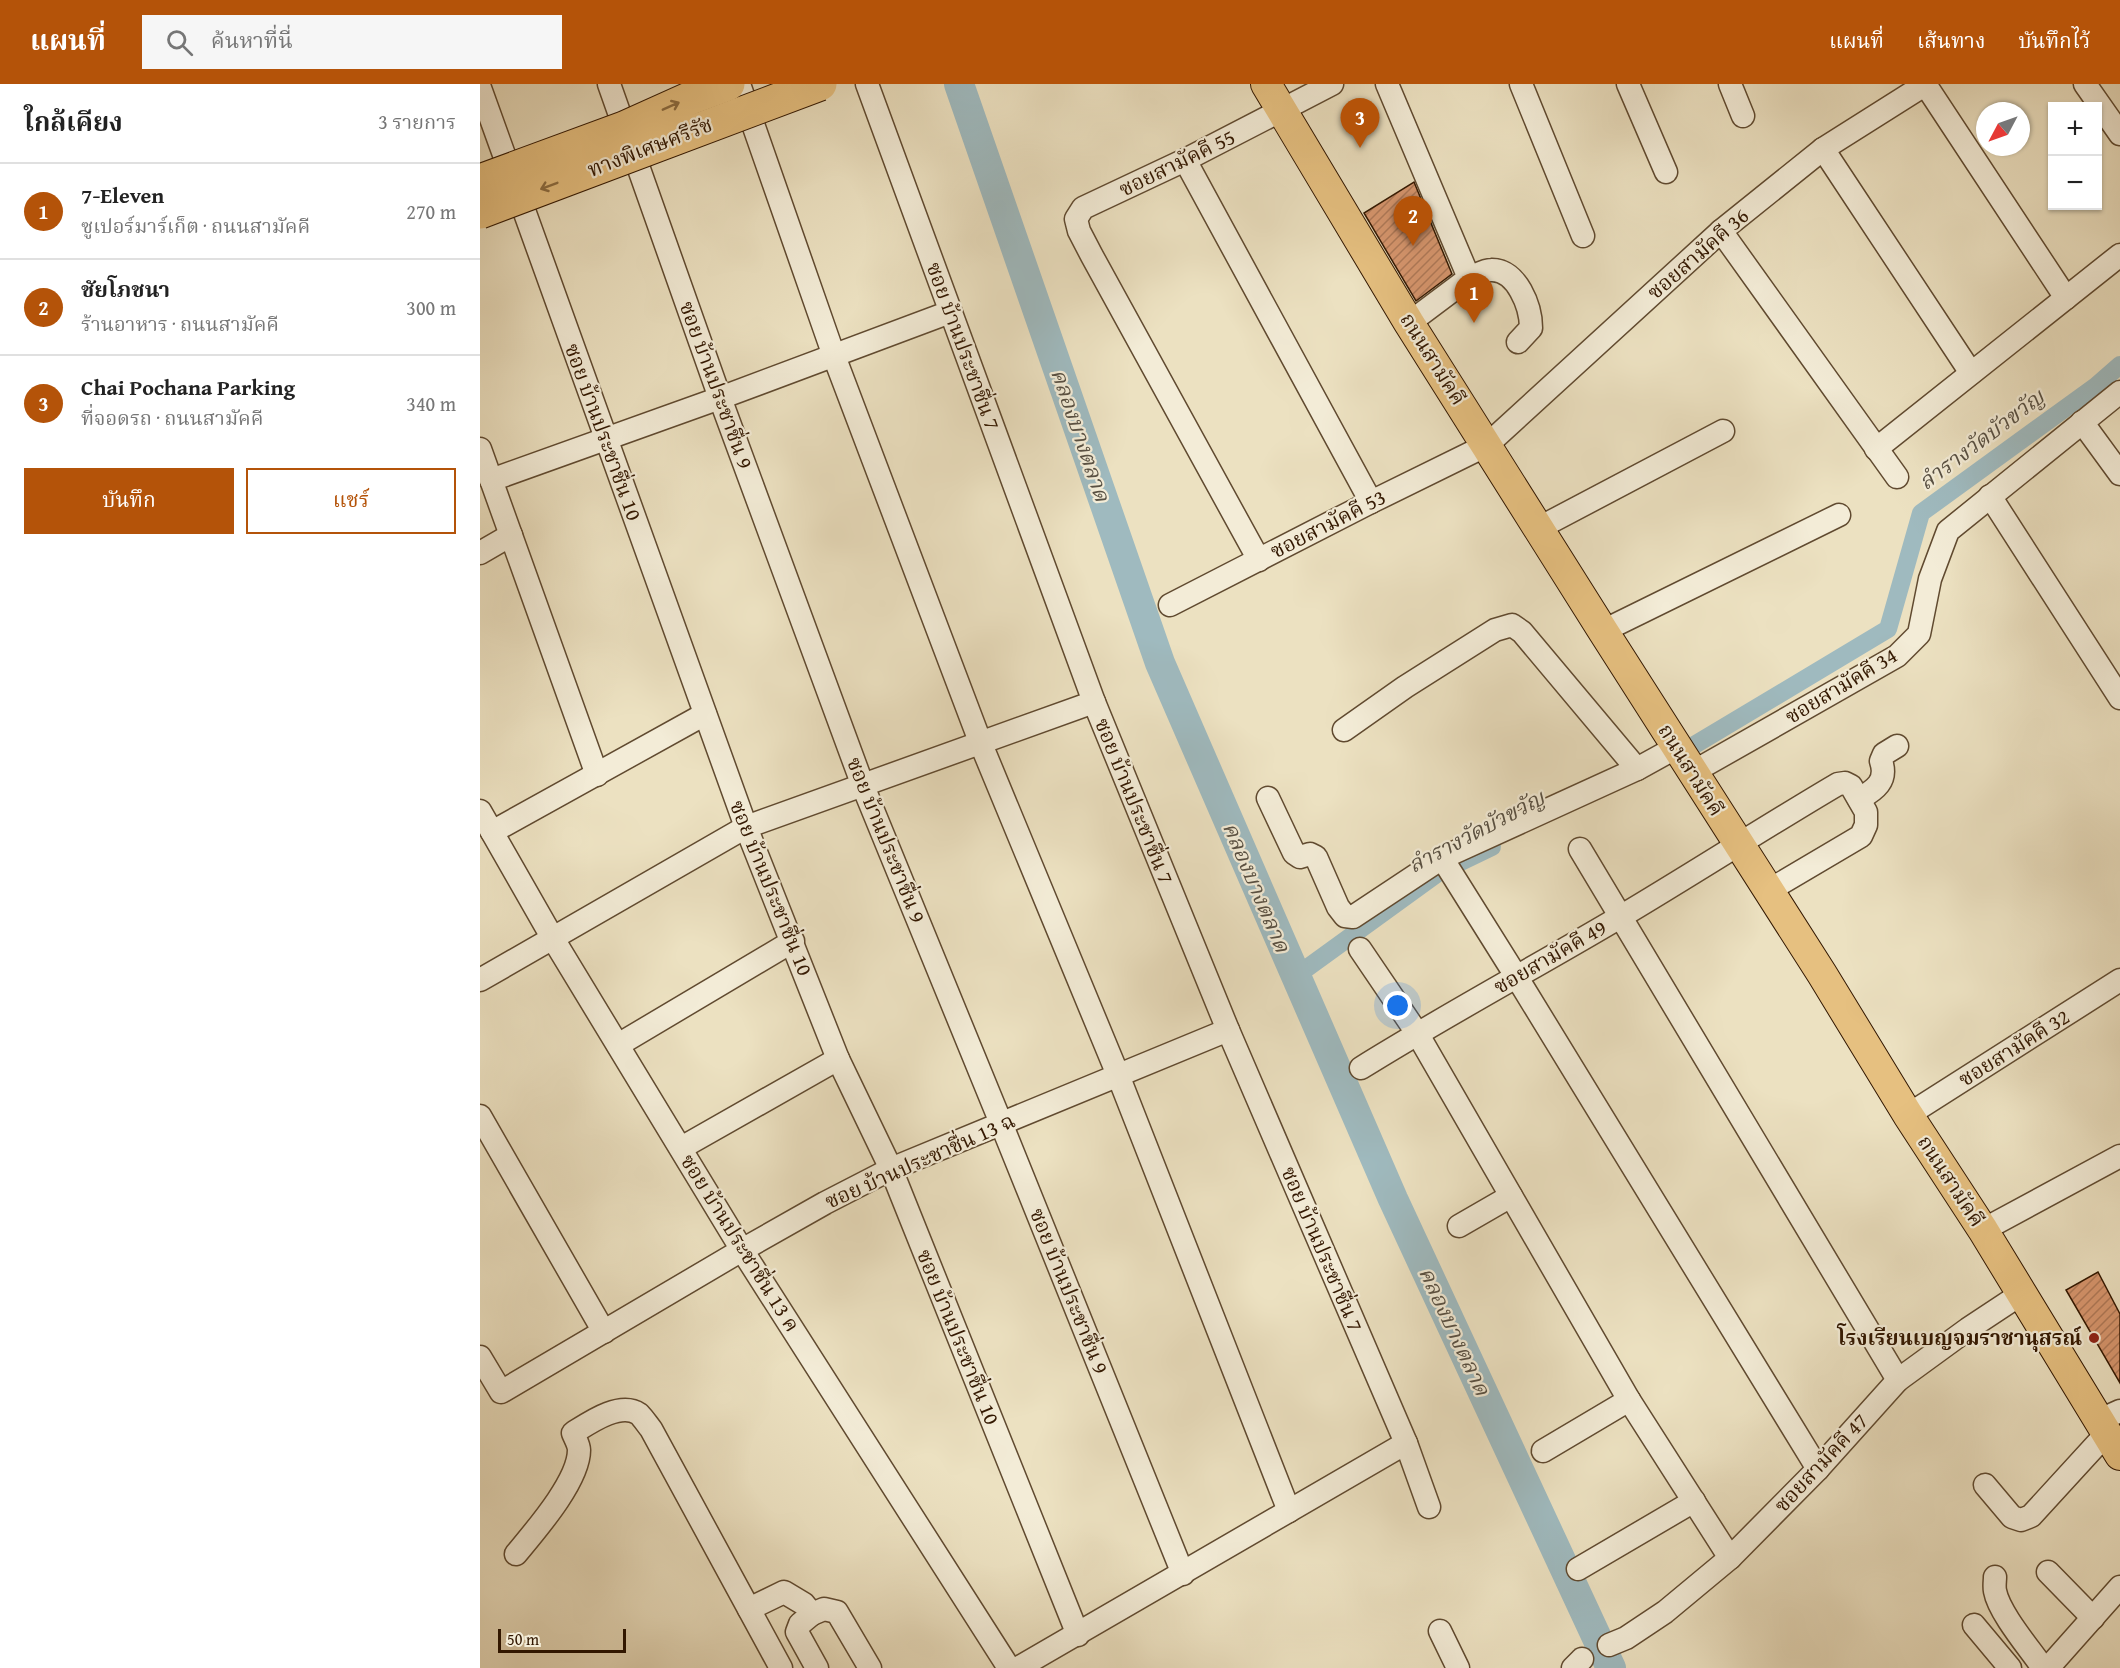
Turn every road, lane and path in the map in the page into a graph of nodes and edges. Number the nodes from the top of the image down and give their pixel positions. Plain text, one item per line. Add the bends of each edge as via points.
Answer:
1 (728, 84) edge
2 (739, 84) edge
3 (820, 84) edge
4 (867, 84) edge
5 (1266, 84) edge
6 (1332, 84) edge
7 (1386, 84) edge
8 (1521, 84) edge
9 (1628, 84) edge
10 (1730, 84) edge
11 (1925, 84) edge
12 (2085, 84) edge
13 (480, 87) edge
14 (612, 91) edge
15 (1282, 111) junction
16 (1743, 116) dead end
17 (2120, 134) edge
18 (1823, 149) junction
19 (1185, 160) junction
20 (1666, 172) dead end
21 (480, 181) edge
22 (480, 212) edge
23 (1721, 231) junction
24 (1583, 236) dead end
25 (2120, 255) edge
26 (1468, 279) junction
27 (2066, 298) junction
28 (950, 312) junction
29 (1409, 323) junction
30 (1518, 342) dead end
31 (834, 356) junction
32 (1971, 373) junction
33 (2120, 392) edge
34 (720, 398) junction
35 (2082, 422) junction
36 (1723, 431) dead end
37 (605, 438) junction
38 (1487, 445) junction
39 (1876, 448) junction
40 (480, 449) edge
41 (2120, 474) edge
42 (1896, 477) dead end
43 (491, 480) junction
44 (1990, 496) junction
45 (1371, 502) junction
46 (1839, 515) dead end
47 (1539, 528) junction
48 (511, 535) junction
49 (480, 553) edge
50 (1259, 560) junction
51 (1170, 605) dead end
52 (1603, 632) junction
53 (2120, 698) edge
54 (1094, 702) junction
55 (705, 714) junction
56 (1344, 730) dead end
57 (981, 744) junction
58 (1897, 746) dead end
59 (1677, 747) junction
60 (1637, 769) junction
61 (1693, 772) junction
62 (597, 775) junction
63 (863, 786) junction
64 (1268, 798) dead end
65 (1858, 799) junction
66 (480, 811) edge
67 (746, 827) junction
68 (492, 832) junction
69 (1738, 843) junction
70 (1580, 849) dead end
71 (1446, 865) junction
72 (1768, 891) junction
73 (1621, 916) junction
74 (552, 938) junction
75 (793, 941) junction
76 (1359, 949) dead end
77 (1516, 976) junction
78 (480, 980) edge
79 (2120, 980) edge
80 (1228, 1030) junction
81 (1418, 1032) junction
82 (618, 1045) junction
83 (838, 1059) junction
84 (1360, 1068) dead end
85 (1118, 1075) junction
86 (1908, 1115) junction
87 (480, 1116) edge
88 (1001, 1123) junction
89 (681, 1148) junction
90 (2120, 1156) edge
91 (891, 1169) junction
92 (1511, 1196) junction
93 (1459, 1226) dead end
94 (1983, 1230) junction
95 (742, 1250) junction
96 (2021, 1294) junction
97 (604, 1332) junction
98 (480, 1357) edge
99 (1898, 1380) junction
100 (1629, 1400) junction
101 (2112, 1430) edge
102 (1406, 1443) junction
103 (1543, 1451) dead end
104 (1818, 1469) junction
105 (1985, 1485) dead end
106 (1694, 1501) junction
107 (1428, 1506) dead end
108 (1289, 1511) junction
109 (516, 1554) dead end
110 (1730, 1558) junction
111 (1578, 1569) dead end
112 (2048, 1572) dead end
113 (1183, 1574) junction
114 (1995, 1577) dead end
115 (2120, 1587) edge
116 (749, 1609) junction
117 (812, 1614) junction
118 (2093, 1618) junction
119 (1974, 1624) dead end
120 (1440, 1631) dead end
121 (1078, 1635) junction
122 (1617, 1641) dead end
123 (781, 1668) edge
124 (817, 1668) edge
125 (870, 1668) edge
126 (1009, 1668) edge
127 (1018, 1668) edge
128 (1458, 1668) edge
129 (2010, 1668) edge
130 (2046, 1668) edge

21 -> 1 highway, ทางพิเศษศรีรัช, bridge via 624,128
2 - 31 street
3 -> 22 highway, ทางพิเศษศรีรัช, bridge
4 - 28 street, ซอย บ้านประชาชื่น 7
5 - 15 main road, ถนนสามัคคี
6 - 15 street, ซอยสามัคคี 55
7 - 26 street
8 - 24 street
9 - 20 street
10 - 16 street
11 - 18 street, ซอยสามัคคี 36
11 - 27 street
12 - 17 street
13 - 37 street, ซอย บ้านประชาชื่น 10
14 - 34 street, ซอย บ้านประชาชื่น 9
15 - 19 street, ซอยสามัคคี 55
15 - 29 main road, ถนนสามัคคี
18 - 23 street, ซอยสามัคคี 36
18 - 32 street
19 - 45 street
19 - 50 street, ซอยสามัคคี 55 via 1083,208 1076,219 1092,256
23 - 38 street, ซอยสามัคคี 36
23 - 39 street
25 - 27 street
26 - 29 street
26 - 30 street via 1491,270 1503,273 1518,286 1527,302 1531,328
27 - 32 street
28 - 31 street
28 - 54 street, ซอย บ้านประชาชื่น 7
29 - 38 main road, ถนนสามัคคี
31 - 34 street
31 - 57 street
32 - 39 street
33 - 35 street, ซอยสามัคคี 34
34 - 37 street
34 - 63 street, ซอย บ้านประชาชื่น 9
35 - 41 street
35 - 44 street, ซอยสามัคคี 34
36 - 47 street
37 - 43 street
37 - 55 street, ซอย บ้านประชาชื่น 10
38 - 45 street, ซอยสามัคคี 53
38 - 47 main road, ถนนสามัคคี
39 - 42 street
40 - 43 street
43 - 48 street
44 - 53 street
44 - 61 street, ซอยสามัคคี 34 via 1948,531 1930,579 1919,634 1897,656
45 - 50 street, ซอยสามัคคี 53
46 - 52 street
47 - 52 main road, ถนนสามัคคี
48 - 49 street
48 - 62 street
50 - 51 street, ซอยสามัคคี 53
52 - 59 main road, ถนนสามัคคี
54 - 57 street
54 - 80 street, ซอย บ้านประชาชื่น 7
55 - 62 street
55 - 67 street, ซอย บ้านประชาชื่น 10
56 - 60 street via 1405,687 1509,624 1522,632
57 - 63 street
57 - 85 street
58 - 65 street via 1884,754 1881,782
59 - 60 street
59 - 61 main road, ถนนสามัคคี
60 - 71 street
61 - 69 main road, ถนนสามัคคี
62 - 68 street
63 - 67 street
63 - 88 street, ซอย บ้านประชาชื่น 9
64 - 71 street via 1294,853 1316,857 1345,916 1353,917
65 - 69 street, ซอยสามัคคี 49 via 1851,786 1838,784
65 - 72 street via 1866,812 1861,836
66 - 68 street, ซอย บ้านประชาชื่น 13 ค
67 - 74 street
67 - 75 street, ซอย บ้านประชาชื่น 10
68 - 74 street, ซอย บ้านประชาชื่น 13 ค
69 - 72 main road, ถนนสามัคคี
69 - 73 street, ซอยสามัคคี 49
70 - 73 street
71 - 77 street
72 - 86 main road, ถนนสามัคคี
73 - 77 street, ซอยสามัคคี 49
73 - 99 street
74 - 78 street
74 - 82 street, ซอย บ้านประชาชื่น 13 ค
75 - 82 street
75 - 83 street, ซอย บ้านประชาชื่น 10
76 - 81 street
77 - 81 street, ซอยสามัคคี 49
77 - 104 street
79 - 86 street, ซอยสามัคคี 32
80 - 85 street, ซอย บ้านประชาชื่น 13 ฉ
80 - 102 street, ซอย บ้านประชาชื่น 7
81 - 84 street, ซอยสามัคคี 49
81 - 92 street
82 - 89 street, ซอย บ้านประชาชื่น 13 ค
83 - 89 street
83 - 91 street, ซอย บ้านประชาชื่น 10
85 - 88 street, ซอย บ้านประชาชื่น 13 ฉ
85 - 108 street
86 - 94 main road, ถนนสามัคคี
87 - 97 street
88 - 91 street, ซอย บ้านประชาชื่น 13 ฉ
88 - 113 street, ซอย บ้านประชาชื่น 9
89 - 95 street, ซอย บ้านประชาชื่น 13 ค
90 - 94 street
91 - 95 street, ซอย บ้านประชาชื่น 13 ฉ
91 - 121 street, ซอย บ้านประชาชื่น 10
92 - 93 street
92 - 100 street
94 - 96 main road, ถนนสามัคคี
95 - 97 street, ซอย บ้านประชาชื่น 13 ฉ
95 - 126 street, ซอย บ้านประชาชื่น 13 ค
96 - 99 street, ซอยสามัคคี 47
96 - 101 main road, ถนนสามัคคี
97 - 98 street, ซอย บ้านประชาชื่น 13 ฉ via 501,1392
99 - 104 street, ซอยสามัคคี 47
100 - 103 street
100 - 106 street
101 - 105 street via 2031,1516 2021,1520 2012,1517
102 - 107 street, ซอย บ้านประชาชื่น 7
102 - 108 street
104 - 110 street, ซอยสามัคคี 47
106 - 110 street
106 - 111 street
108 - 113 street
109 - 116 street via 552,1509 574,1472 579,1450 573,1433 607,1413 625,1410 638,1414 651,1429
110 - 122 street, ซอยสามัคคี 47 via 1689,1594
112 - 118 street
113 - 121 street
114 - 130 street via 1994,1589 2009,1620
115 - 118 street
116 - 117 street via 784,1592
116 - 123 street
117 - 124 street via 797,1632
117 - 125 street via 824,1609 837,1612
118 - 130 street
119 - 129 street
120 - 128 street
121 - 127 street

